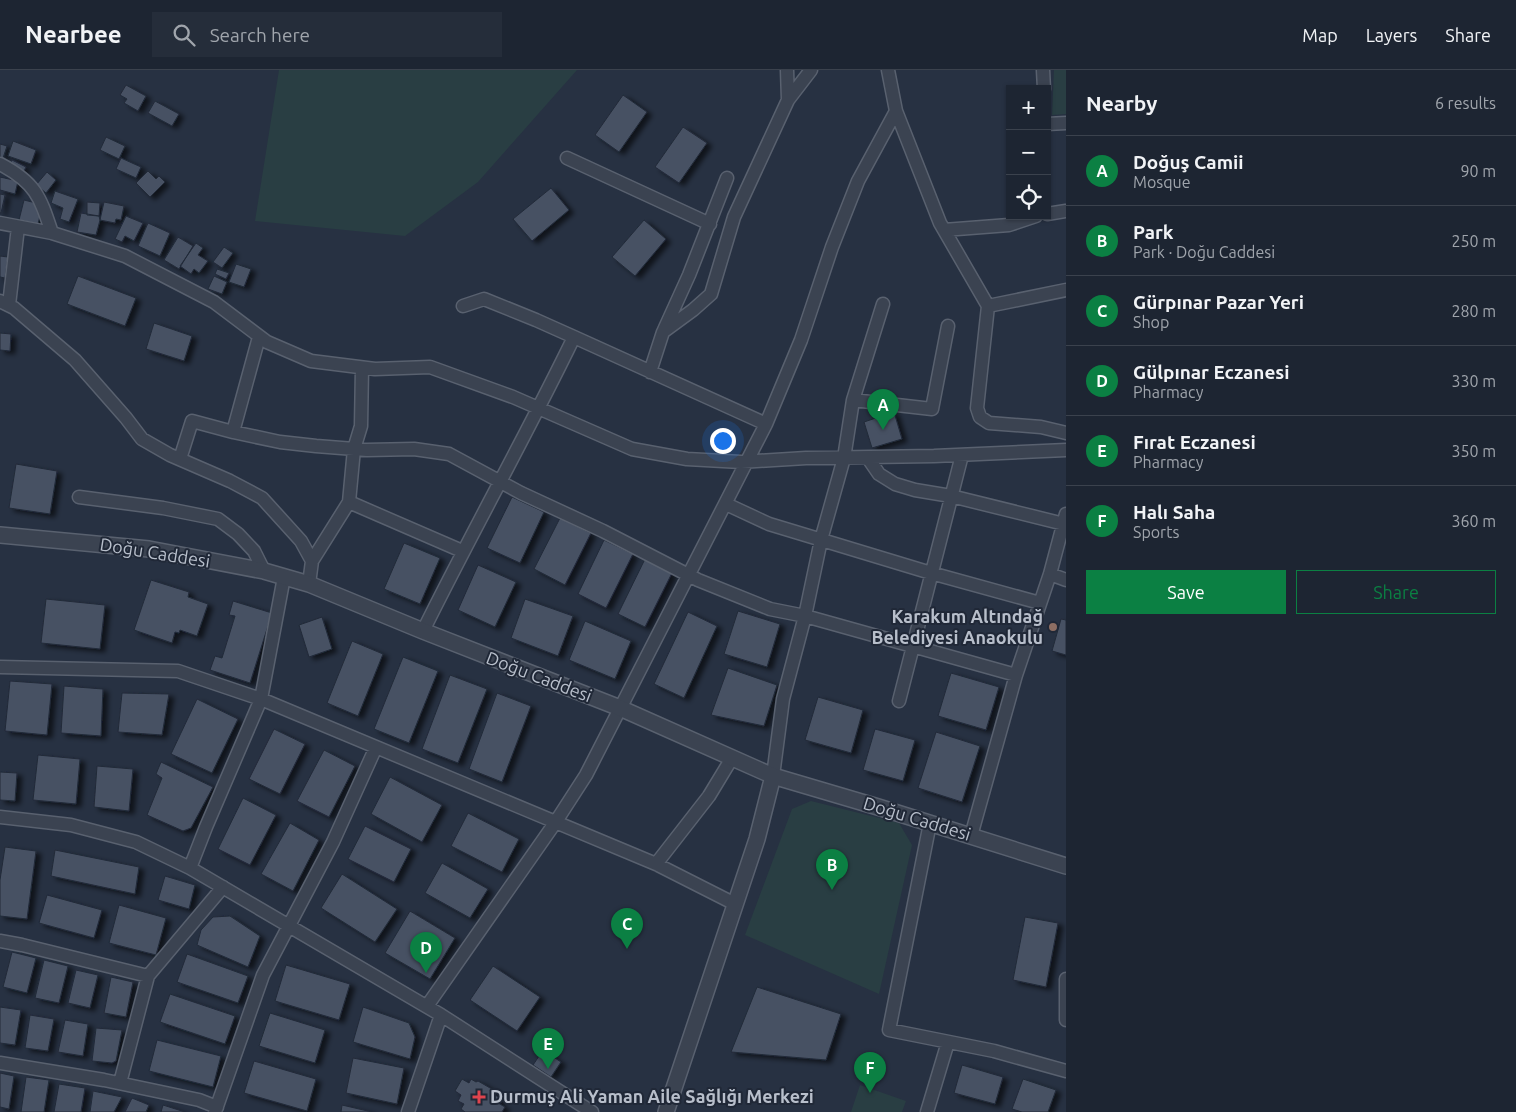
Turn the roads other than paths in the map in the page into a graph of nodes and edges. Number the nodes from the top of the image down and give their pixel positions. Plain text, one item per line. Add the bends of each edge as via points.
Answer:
1 (788, 70) edge
2 (811, 70) edge
3 (888, 70) edge
4 (1043, 70) edge
5 (1044, 85) edge
6 (788, 100) junction
7 (896, 111) junction
8 (1066, 123) edge
9 (1051, 124) edge
10 (567, 158) dead end
11 (0, 164) edge
12 (728, 178) dead end
13 (1066, 211) edge
14 (1051, 213) edge
15 (1022, 220) edge
16 (0, 223) edge
17 (710, 224) junction
18 (18, 227) junction
19 (944, 230) junction
20 (52, 233) junction
21 (1066, 290) edge
22 (5, 303) edge
23 (883, 304) dead end
24 (463, 306) dead end
25 (988, 306) junction
26 (948, 326) dead end
27 (663, 332) junction
28 (259, 336) junction
29 (574, 337) junction
30 (362, 368) junction
31 (650, 372) junction
32 (853, 400) junction
33 (539, 409) junction
34 (766, 424) junction
35 (233, 432) junction
36 (1066, 433) edge
37 (354, 449) junction
38 (1066, 450) edge
39 (962, 455) junction
40 (844, 458) junction
41 (868, 458) junction
42 (180, 459) junction
43 (748, 462) junction
44 (500, 481) junction
45 (951, 496) junction
46 (79, 497) dead end
47 (349, 502) junction
48 (726, 504) junction
49 (1065, 519) edge
50 (0, 535) edge
51 (820, 540) junction
52 (462, 552) junction
53 (312, 561) junction
54 (264, 571) junction
55 (931, 573) junction
56 (1050, 574) junction
57 (689, 576) junction
58 (284, 577) junction
59 (1066, 580) edge
60 (309, 584) junction
61 (1040, 603) junction
62 (805, 616) junction
63 (423, 631) junction
64 (913, 647) junction
65 (0, 667) edge
66 (1016, 675) junction
67 (261, 699) junction
68 (899, 701) dead end
69 (620, 708) junction
70 (376, 747) junction
71 (732, 758) junction
72 (773, 776) junction
73 (0, 817) edge
74 (555, 823) junction
75 (930, 823) junction
76 (971, 836) junction
77 (656, 864) junction
78 (1066, 866) edge
79 (190, 868) junction
80 (223, 887) junction
81 (735, 904) junction
82 (289, 925) junction
83 (0, 941) edge
84 (148, 976) junction
85 (1066, 979) edge
86 (427, 1006) junction
87 (441, 1015) junction
88 (1066, 1020) edge
89 (948, 1042) junction
90 (0, 1063) edge
91 (1066, 1071) edge
92 (120, 1083) junction
93 (216, 1109) edge
94 (408, 1112) edge
95 (592, 1112) edge
96 (666, 1112) edge
97 (927, 1112) edge

1 - 6 street
2 - 6 street
3 - 7 street
4 - 5 street
6 - 27 street via 734,217 711,294
7 - 19 street
7 - 34 street via 858,181 801,340
8 - 9 street
10 - 17 street
11 - 20 street via 16,172 35,190
12 - 17 street
13 - 14 street
15 - 19 street
16 - 18 street
17 - 27 street
18 - 20 street
18 - 22 street
19 - 25 street
20 - 28 street via 125,256 214,302
21 - 25 street
22 - 42 street via 75,360 142,439
23 - 32 street
24 - 29 street via 484,300
25 - 36 street via 977,408 980,417 989,423 1041,427
26 - 32 street via 932,409
27 - 31 street
28 - 30 street via 311,361
28 - 35 street
29 - 31 street
29 - 33 street
30 - 33 street via 430,367
30 - 37 street via 361,426
31 - 34 street
32 - 40 street
33 - 43 street via 632,449 687,459
33 - 44 street
34 - 43 street
35 - 37 street via 280,442
35 - 42 street via 192,421
37 - 44 street via 414,449 449,454
37 - 47 street
38 - 39 street
39 - 41 street
39 - 45 street
40 - 41 street
40 - 43 street
40 - 51 street
41 - 45 street via 878,474 895,484
42 - 53 street via 262,498 302,541
43 - 48 street
44 - 52 street
44 - 57 street
45 - 49 street
45 - 55 street
46 - 54 street via 218,519 254,552
47 - 52 street
47 - 53 street
48 - 51 street via 769,524
48 - 57 street
49 - 56 street
50 - 54 street, Doğu Caddesi via 149,549
51 - 55 street
51 - 62 street
52 - 63 street
53 - 60 street
54 - 58 street, Doğu Caddesi
55 - 61 street
55 - 64 street
56 - 59 street
56 - 61 street
57 - 62 street via 770,609
57 - 69 street
58 - 60 street, Doğu Caddesi
58 - 67 street
60 - 63 street, Doğu Caddesi
61 - 66 street
62 - 64 street
62 - 72 street via 783,699
63 - 69 street, Doğu Caddesi
64 - 66 street
64 - 68 street
65 - 67 street via 178,671
66 - 76 street
67 - 70 street
67 - 79 street
69 - 71 street, Doğu Caddesi
69 - 74 street via 586,775
70 - 74 street
70 - 82 street via 333,842
71 - 72 street, Doğu Caddesi
71 - 77 street via 708,796
72 - 75 street, Doğu Caddesi
72 - 81 street via 757,839
73 - 79 street via 71,825 136,842
74 - 77 street
74 - 86 street
75 - 76 street, Doğu Caddesi
75 - 89 street via 889,1030
76 - 78 street, Doğu Caddesi
77 - 81 street
79 - 80 street
80 - 82 street
80 - 84 street
81 - 96 street
82 - 86 street
82 - 93 street via 264,976
83 - 84 street
84 - 92 street
85 - 88 street
86 - 87 street
87 - 94 street
87 - 95 street
89 - 91 street
89 - 97 street
90 - 92 street
92 - 93 street via 199,1100

